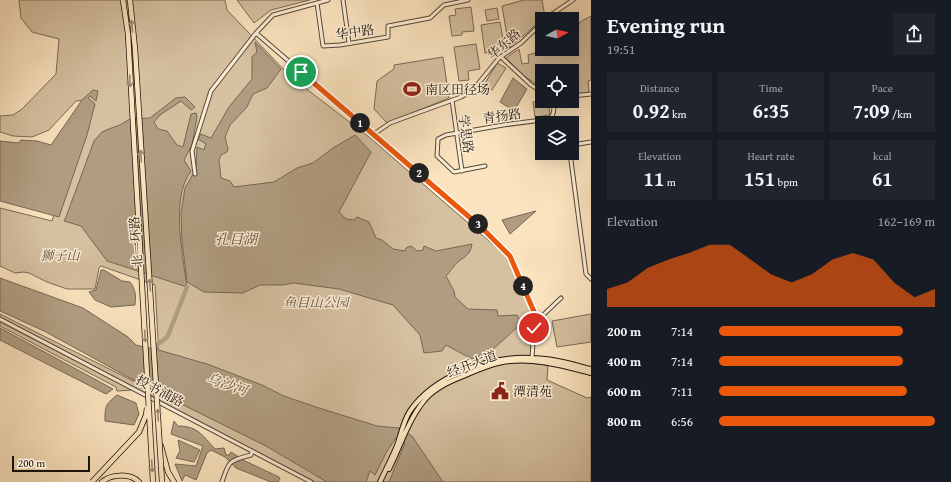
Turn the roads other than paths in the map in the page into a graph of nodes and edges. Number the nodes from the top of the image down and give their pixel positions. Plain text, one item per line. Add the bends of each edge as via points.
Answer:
1 (123, 0) edge
2 (130, 0) edge
3 (328, 0) edge
4 (343, 0) edge
5 (468, 0) edge
6 (573, 0) edge
7 (317, 3) junction
8 (555, 12) edge
9 (535, 30) edge
10 (256, 33) junction
11 (349, 43) junction
12 (501, 57) junction
13 (535, 88) edge
14 (591, 94) edge
15 (579, 95) edge
16 (452, 100) junction
17 (554, 108) edge
18 (456, 133) junction
19 (374, 134) junction
20 (591, 142) edge
21 (579, 144) edge
22 (571, 160) edge
23 (485, 166) dead end
24 (462, 171) junction
25 (195, 174) dead end
26 (591, 279) edge
27 (561, 298) dead end
28 (0, 319) edge
29 (539, 319) junction
30 (146, 357) junction
31 (532, 358) junction
32 (591, 369) edge
33 (591, 373) edge
34 (160, 440) junction
35 (398, 446) junction
36 (252, 451) junction
37 (92, 482) edge
38 (102, 482) edge
39 (139, 482) edge
40 (153, 482) edge
41 (162, 482) edge
42 (174, 482) edge
43 (222, 482) edge
44 (311, 482) edge
45 (380, 482) edge
46 (384, 482) edge

1 -> 30 highway, 北一环路, bridge via 128,42
34 -> 2 highway, 北一环路, bridge
3 - 7 street
4 - 11 street
5 - 11 street, 华中路 via 444,5 430,18 388,26 388,37
6 - 8 street
7 - 10 street via 273,15
7 - 11 street, 华中路 via 323,46
9 - 12 street, 华东路
10 - 19 street
10 - 25 street via 211,91 192,151
12 - 13 street
12 - 16 street, 华东路 via 473,90
14 - 15 street
16 - 18 street, 学思路
16 - 19 street, 华东路 via 390,123
17 - 18 street, 青扬路 via 554,115 550,119
18 - 24 street, 学思路
18 - 24 street, 青扬路 via 438,139 437,156 454,172
19 - 29 street via 482,228 510,256
20 - 21 street
22 - 26 street via 586,274
23 - 24 street
27 - 29 street
28 - 36 street, 投书浦路
29 - 31 street via 534,328
30 - 37 highway, bridge via 147,408 142,426 134,439
30 -> 40 highway, 北一环路, bridge
31 - 32 main road, 经开大道
31 - 35 main road, 经开大道 via 497,360 470,368 435,386 424,395 408,416
33 - 35 main road, 经开大道 via 558,364 531,361 498,363 450,381 425,400 413,416
34 - 41 highway, 北一环路, bridge
34 - 42 highway, bridge via 168,472
35 - 45 main road
35 - 46 main road
36 - 43 street via 251,455 233,460 227,465
36 - 44 street, 投书浦路
38 - 39 highway via 113,477 126,476

